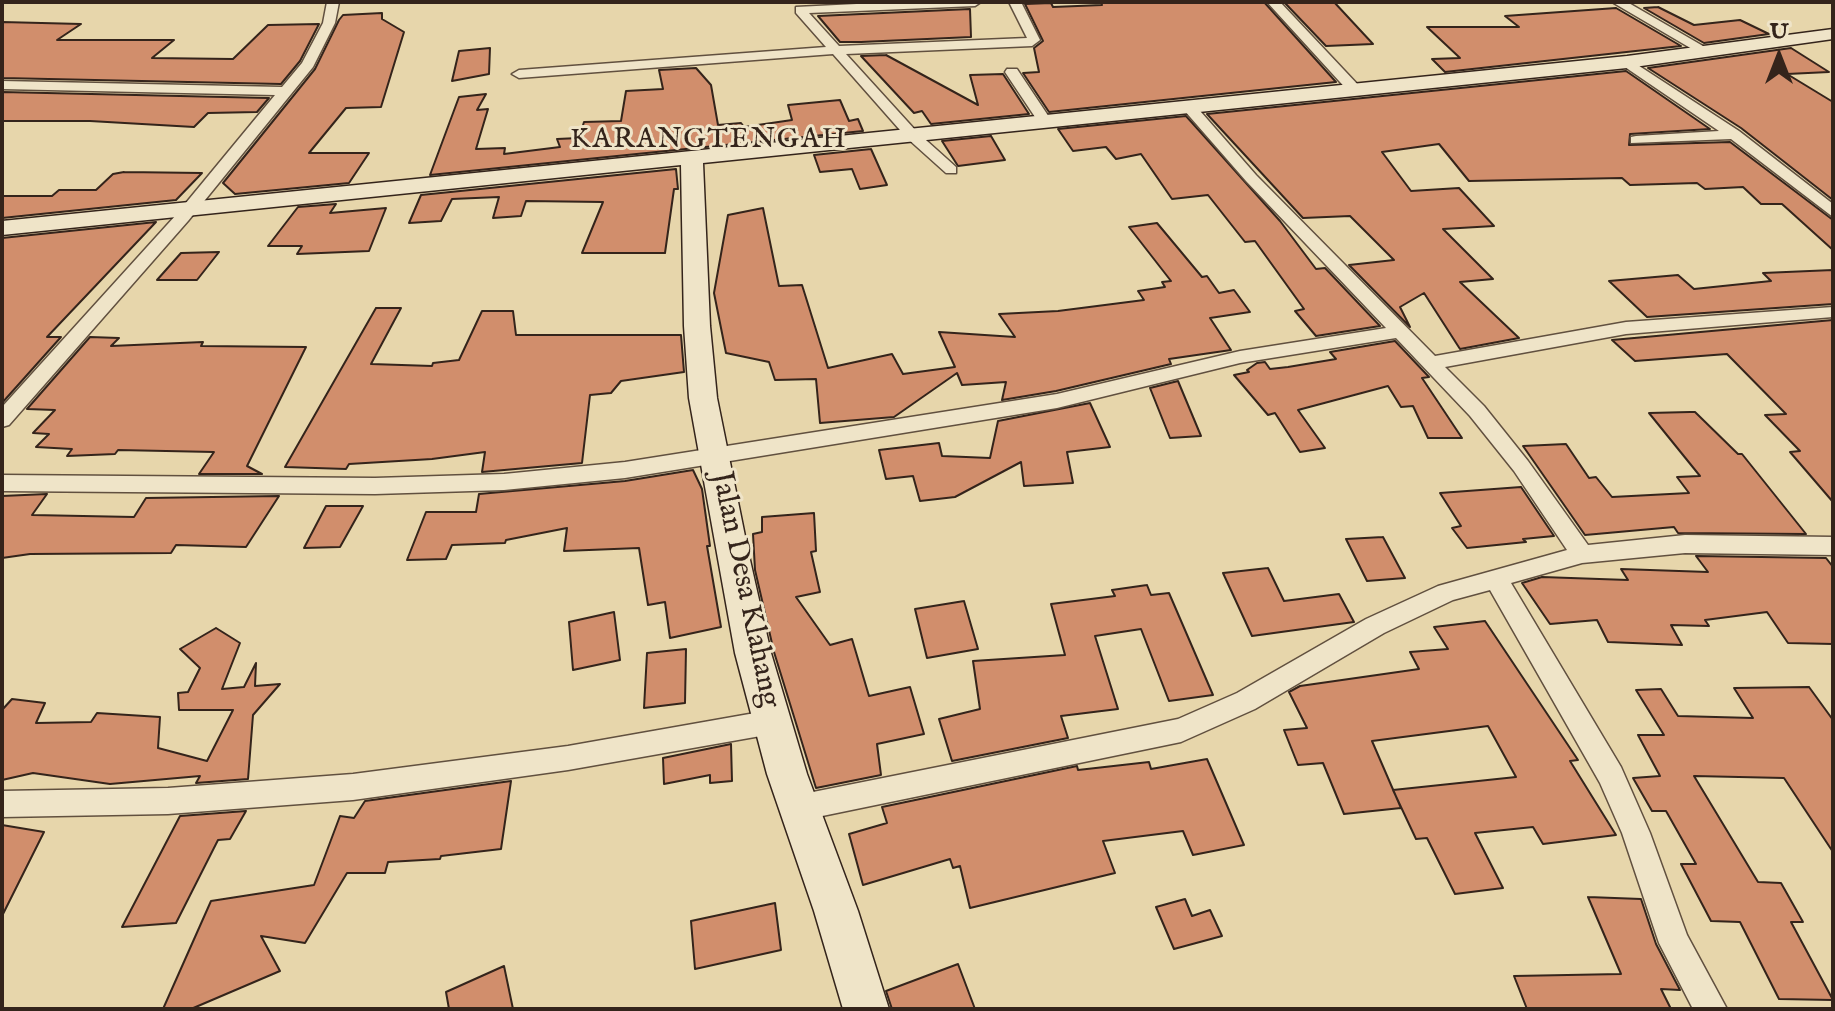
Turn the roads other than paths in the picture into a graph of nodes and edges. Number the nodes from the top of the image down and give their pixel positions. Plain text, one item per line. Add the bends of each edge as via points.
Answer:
1 (333, 2) edge
2 (975, 2) edge
3 (1015, 2) edge
4 (1273, 2) edge
5 (1618, 2) edge
6 (1833, 34) edge
7 (838, 50) junction
8 (1709, 53) junction
9 (1627, 62) junction
10 (1012, 72) dead end
11 (519, 74) dead end
12 (2, 85) edge
13 (1355, 90) junction
14 (284, 91) junction
15 (1189, 107) junction
16 (1044, 120) junction
17 (1734, 134) junction
18 (912, 135) junction
19 (1636, 140) dead end
20 (692, 157) junction
21 (951, 170) dead end
22 (189, 209) junction
23 (1833, 212) edge
24 (2, 228) edge
25 (1833, 312) edge
26 (1400, 332) junction
27 (1432, 363) junction
28 (5, 412) edge
29 (716, 456) junction
30 (2, 483) edge
31 (1833, 546) edge
32 (1582, 554) junction
33 (1496, 579) junction
34 (772, 722) junction
35 (2, 804) edge
36 (798, 808) junction
37 (866, 1009) edge
38 (1711, 1009) edge

1 - 14 street via 329,23 308,64
2 - 7 street via 800,10
3 - 7 street via 1032,42
4 - 13 street
5 - 8 street
6 - 8 street
7 - 11 street
7 - 18 street
8 - 9 street
9 - 13 street
9 - 17 street
10 - 16 street
12 - 14 street
13 - 15 street
14 - 22 street
15 - 16 street
15 - 26 street
16 - 18 street
17 - 19 street
17 - 23 street
18 - 20 street
18 - 21 street
20 - 22 street
20 - 29 street, Jalan Desa Klahang via 697,326 703,398
22 - 24 street
22 - 28 street
25 - 27 street via 1626,328
26 - 27 street
26 - 29 street via 1240,357 1057,401
27 - 32 street via 1521,466
29 - 30 street via 504,482
29 - 34 street, Jalan Desa Klahang via 731,551
31 - 32 street via 1685,544
32 - 33 street
33 - 36 street via 1446,593 1375,626 1246,701 1181,730
33 - 38 street via 1611,776 1674,943
34 - 35 street via 568,758 353,787 168,801
34 - 36 street, Jalan Desa Klahang
36 - 37 street, Jalan Desa Klahang

